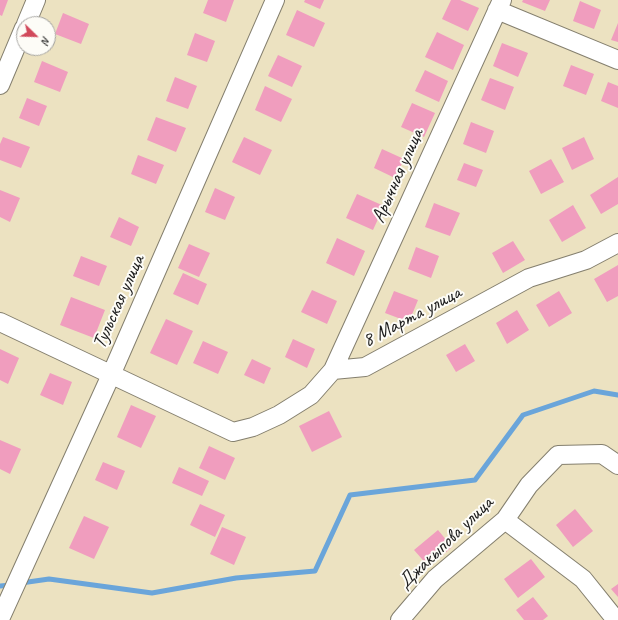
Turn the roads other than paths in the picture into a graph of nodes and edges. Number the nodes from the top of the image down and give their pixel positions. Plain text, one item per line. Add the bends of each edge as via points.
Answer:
1 (36, 0) edge
2 (275, 0) edge
3 (500, 5) edge
4 (29, 16) edge
5 (16, 47) edge
6 (618, 60) edge
7 (0, 85) edge
8 (618, 243) edge
9 (0, 322) edge
10 (333, 370) junction
11 (111, 375) junction
12 (618, 465) edge
13 (505, 520) junction
14 (0, 619) edge
15 (400, 620) edge
16 (616, 620) edge

1 - 4 street
2 - 11 street, Тульская улица
3 - 6 street
3 - 10 street, Арычная улица
5 - 7 street
8 - 10 street, 8 Марта улица via 586,260 529,278 365,367
9 - 11 street
10 - 11 street via 311,395 279,415 253,427 233,432
11 - 14 street, Тульская улица
12 - 13 street, Джакыпова улица via 602,454 558,454 529,485
13 - 15 street, Джакыпова улица via 435,579
13 - 16 street via 583,580

